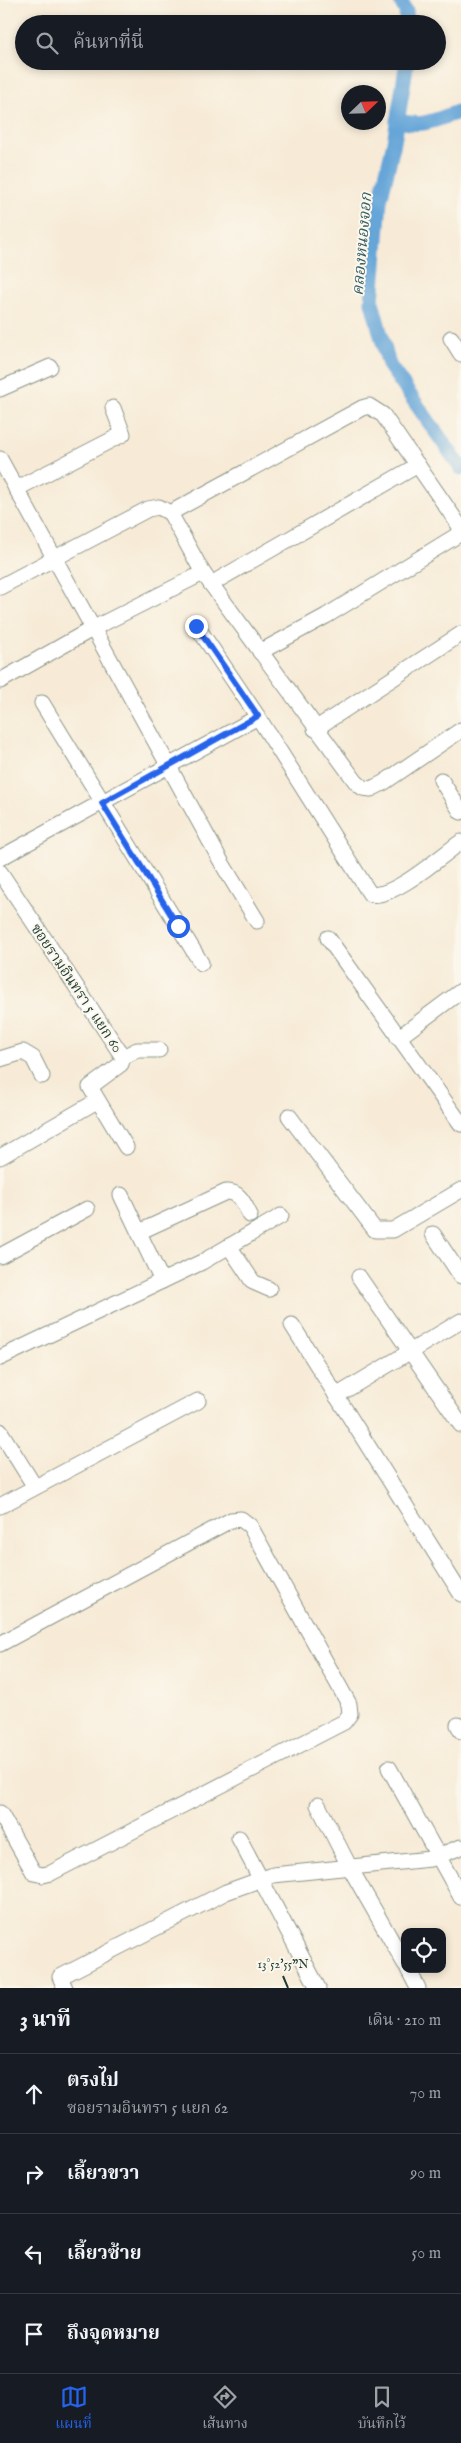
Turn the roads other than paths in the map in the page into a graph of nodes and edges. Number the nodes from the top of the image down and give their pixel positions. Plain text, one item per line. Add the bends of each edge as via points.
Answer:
1 (451, 338) dead end
2 (461, 354) edge
3 (50, 367) dead end
4 (0, 389) edge
5 (113, 408) dead end
6 (418, 465) junction
7 (2, 469) edge
8 (16, 489) junction
9 (170, 513) junction
10 (461, 528) edge
11 (461, 533) edge
12 (53, 558) junction
13 (207, 578) junction
14 (0, 587) edge
15 (196, 626) dead end
16 (92, 629) junction
17 (461, 634) edge
18 (260, 652) junction
19 (0, 680) edge
20 (42, 703) dead end
21 (258, 716) junction
22 (315, 728) junction
23 (461, 730) edge
24 (169, 766) junction
25 (440, 780) dead end
26 (102, 803) junction
27 (461, 812) edge
28 (461, 842) edge
29 (0, 858) edge
30 (0, 872) edge
31 (257, 921) dead end
32 (328, 938) dead end
33 (200, 963) dead end
34 (461, 991) edge
35 (398, 1038) junction
36 (159, 1050) dead end
37 (124, 1057) junction
38 (0, 1059) edge
39 (42, 1076) dead end
40 (97, 1101) junction
41 (288, 1116) dead end
42 (461, 1124) edge
43 (126, 1147) dead end
44 (0, 1157) edge
45 (461, 1190) edge
46 (121, 1195) dead end
47 (87, 1210) dead end
48 (250, 1215) dead end
49 (281, 1216) dead end
50 (139, 1232) junction
51 (433, 1234) dead end
52 (229, 1246) junction
53 (0, 1256) edge
54 (461, 1276) edge
55 (360, 1277) dead end
56 (162, 1281) junction
57 (269, 1289) dead end
58 (461, 1321) edge
59 (292, 1325) dead end
60 (410, 1352) junction
61 (0, 1358) edge
62 (336, 1396) junction
63 (198, 1401) dead end
64 (461, 1425) edge
65 (0, 1431) edge
66 (35, 1487) junction
67 (0, 1506) edge
68 (457, 1577) edge
69 (461, 1594) edge
70 (0, 1644) edge
71 (390, 1768) dead end
72 (318, 1805) dead end
73 (0, 1814) edge
74 (239, 1838) dead end
75 (461, 1847) edge
76 (438, 1856) junction
77 (349, 1866) junction
78 (261, 1879) junction
79 (461, 1897) edge
80 (401, 1957) edge
81 (410, 1973) edge
82 (65, 1988) edge
83 (318, 1988) edge
84 (418, 1988) edge

1 - 2 street
3 - 4 street
5 - 8 street via 123,434
6 - 9 street via 383,415 369,406
6 - 10 street
6 - 13 street
7 - 8 street
8 - 12 street
9 - 12 street via 159,507 148,509
9 - 13 street
11 - 18 street via 326,616
12 - 14 street
12 - 16 street
13 - 16 street
13 - 18 street
15 - 21 street
16 - 19 street
16 - 24 street
17 - 22 street
18 - 22 street
20 - 26 street
21 - 24 street
21 - 28 street via 370,894 385,894 399,886
22 - 23 street via 356,782 371,789
24 - 26 street
24 - 31 street via 233,884
25 - 27 street
26 - 29 street
26 - 33 street
30 - 37 street, ซอยรามอินทรา 5 แยก 60
32 - 35 street
34 - 35 street
35 - 42 street
36 - 37 street via 137,1050
37 - 40 street, ซอยรามอินทรา 5 แยก 60 via 121,1064 92,1084 90,1091
38 - 39 street via 23,1052 32,1058
40 - 43 street
40 - 44 street
41 - 45 street via 375,1230 394,1230
46 - 50 street
47 - 53 street
48 - 50 street via 239,1196 226,1192
49 - 52 street
50 - 56 street
51 - 54 street
52 - 56 street
52 - 57 street via 253,1282
55 - 60 street
56 - 61 street
58 - 60 street
59 - 62 street
60 - 62 street
60 - 64 street
62 - 68 street
63 - 66 street
65 - 66 street
66 - 67 street
68 - 69 street
70 - 73 street via 231,1520 241,1519 250,1526 350,1704 350,1714 344,1722 51,1873 34,1873
71 - 76 street
72 - 77 street
74 - 78 street
75 - 76 street
76 - 77 street
76 - 79 street
77 - 78 street via 301,1870
77 - 80 street
78 - 82 street via 226,1892 60,1977
78 - 83 street
81 - 84 street

